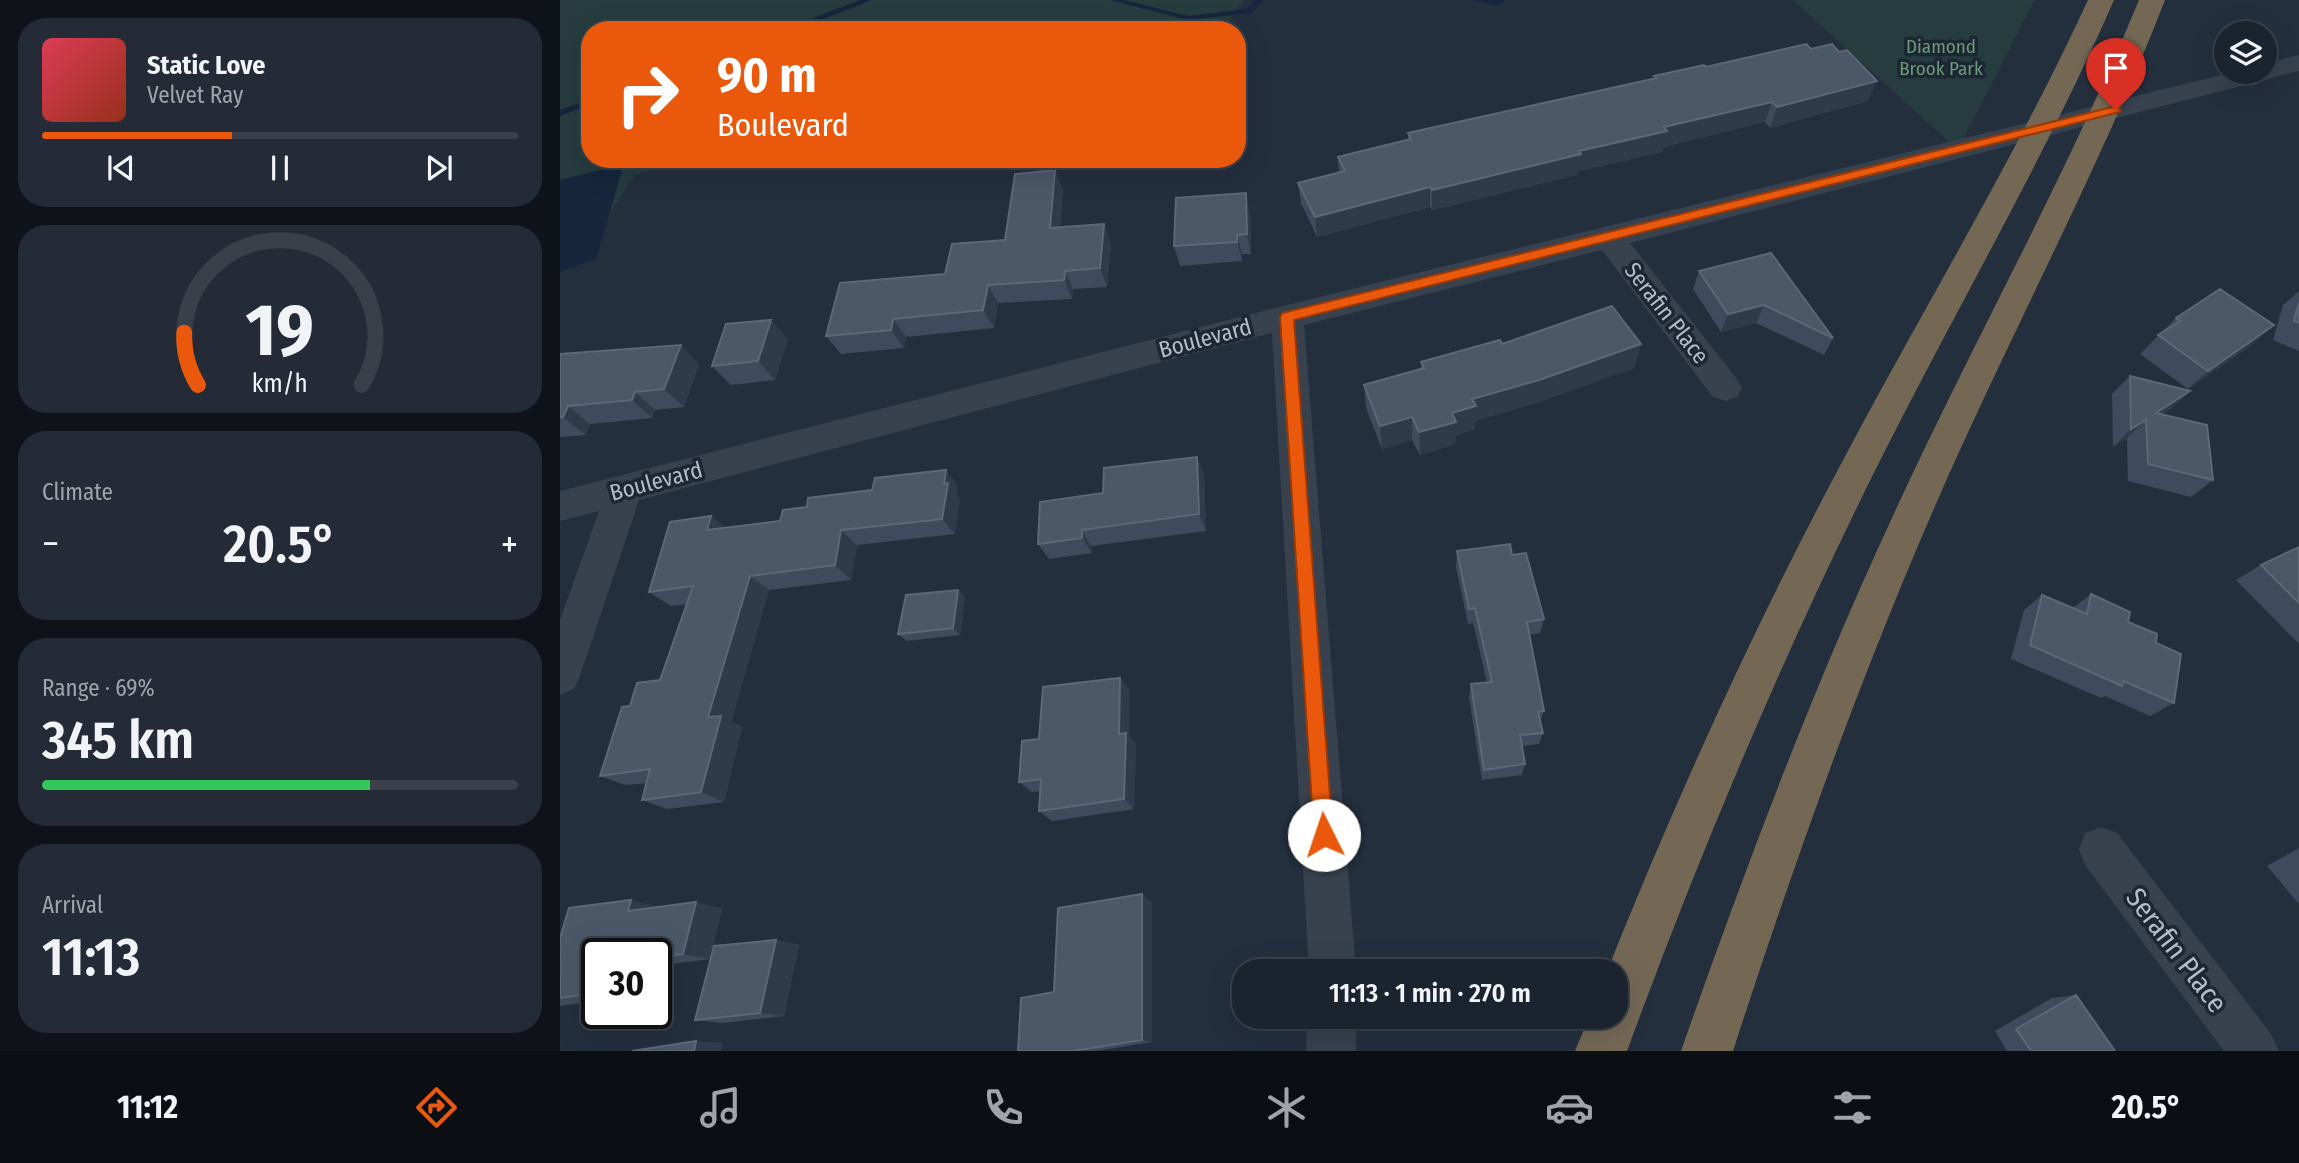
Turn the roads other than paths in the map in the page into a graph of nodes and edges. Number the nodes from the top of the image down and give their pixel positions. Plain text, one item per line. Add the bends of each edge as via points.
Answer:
1 (2101, 0) edge
2 (2152, 0) edge
3 (2299, 63) edge
4 (1609, 238) junction
5 (1287, 317) junction
6 (1725, 388) dead end
7 (625, 489) junction
8 (560, 506) edge
9 (560, 676) edge
10 (2101, 849) dead end
11 (1332, 959) edge
12 (1628, 984) edge
13 (1332, 1029) edge
14 (1610, 1029) edge
15 (1331, 1051) edge
16 (1601, 1051) edge
17 (1707, 1051) edge
18 (2254, 1051) edge

1 - 12 highway via 2068,74 1872,441 1777,634 1706,789
2 - 17 highway via 2116,90 1894,556 1783,839
3 - 4 street, Boulevard
4 - 5 street, Boulevard
4 - 6 street, Serafin Place
5 - 7 street, Boulevard
5 - 11 street
7 - 8 street, Boulevard
7 - 9 street
10 - 18 street, Serafin Place
13 - 15 street
14 - 16 highway

